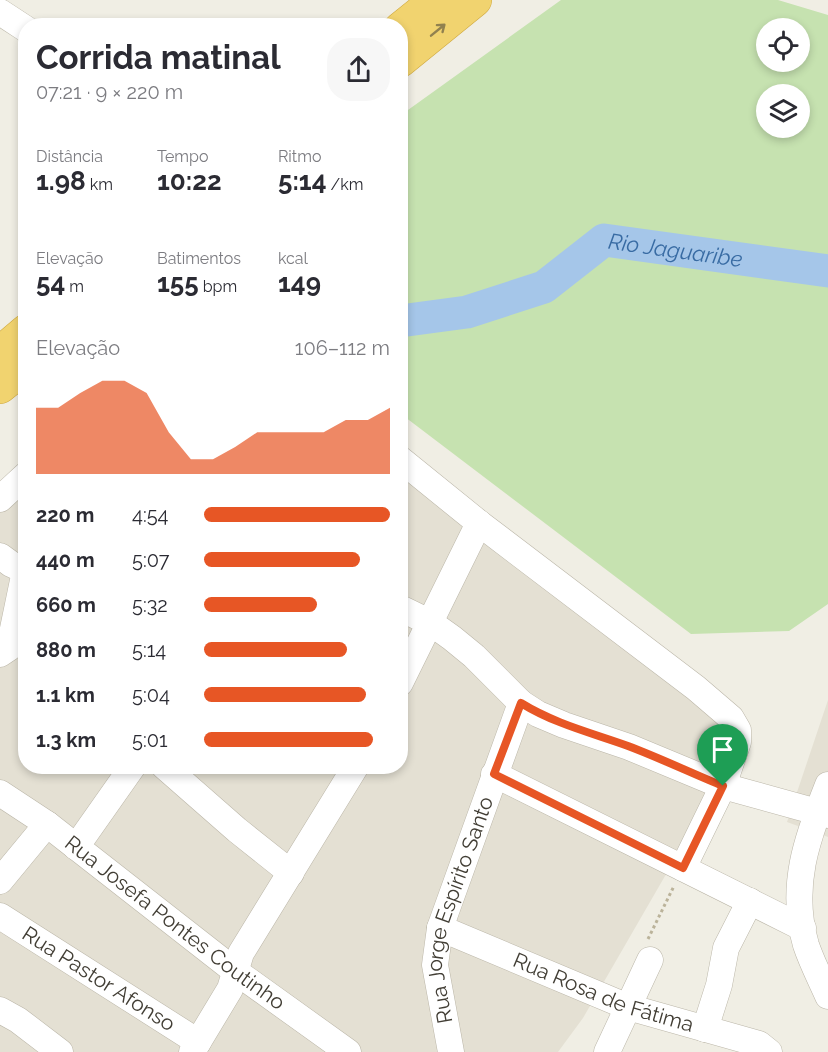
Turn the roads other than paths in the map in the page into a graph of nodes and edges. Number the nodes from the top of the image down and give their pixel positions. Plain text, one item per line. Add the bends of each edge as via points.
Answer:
1 (436, 0) edge
2 (475, 0) edge
3 (0, 12) edge
4 (408, 23) edge
5 (18, 24) edge
6 (408, 54) edge
7 (18, 338) edge
8 (0, 353) edge
9 (18, 372) edge
10 (0, 387) edge
11 (408, 465) edge
12 (479, 523) junction
13 (0, 556) edge
14 (18, 568) edge
15 (18, 605) edge
16 (408, 612) edge
17 (431, 623) junction
18 (0, 654) edge
19 (408, 668) edge
20 (521, 703) junction
21 (127, 774) edge
22 (173, 774) edge
23 (351, 774) edge
24 (494, 774) junction
25 (828, 785) edge
26 (723, 786) junction
27 (0, 793) edge
28 (823, 813) edge
29 (47, 824) junction
30 (76, 847) junction
31 (683, 868) junction
32 (291, 873) junction
33 (0, 881) edge
34 (750, 902) junction
35 (0, 916) edge
36 (440, 928) junction
37 (803, 928) junction
38 (650, 960) road end
39 (235, 971) junction
40 (828, 996) edge
41 (628, 1007) junction
42 (0, 1010) edge
43 (705, 1029) junction
44 (195, 1047) edge
45 (60, 1052) edge
46 (348, 1052) edge
47 (451, 1052) edge
48 (607, 1052) edge
49 (769, 1052) edge

1 - 4 highway
6 -> 2 highway
3 - 5 street
7 - 8 highway
9 - 10 highway
11 - 12 street
12 - 17 street
12 - 26 street via 731,718 738,730 738,742
13 - 14 street
15 - 18 street via 9,648
16 - 17 street
17 - 19 street
17 - 20 street via 474,656
20 - 24 street, Rua Jorge Espírito Santo
20 - 26 street via 564,725
21 - 30 street
22 - 32 street
23 - 32 street
24 - 31 street
24 - 36 street, Rua Jorge Espírito Santo
25 - 28 street
26 - 28 street
26 - 31 street
27 - 29 street, Rua Josefa Pontes Coutinho
28 - 37 street via 806,845 800,876
29 - 30 street, Rua Josefa Pontes Coutinho
29 - 33 street
30 - 39 street, Rua Josefa Pontes Coutinho
31 - 34 street
32 - 39 street via 241,953
34 - 37 street
34 - 43 street via 726,948
35 - 44 street, Rua Pastor Afonso
36 - 41 street, Rua Rosa de Fátima
36 - 47 street, Rua Jorge Espírito Santo via 435,965
37 - 40 street via 806,945
38 - 41 street
39 - 44 street via 230,989
39 - 46 street, Rua Josefa Pontes Coutinho
41 - 43 street, Rua Rosa de Fátima
41 - 48 street
42 - 45 street
43 - 49 street, Rua Rosa de Fátima via 759,1044

